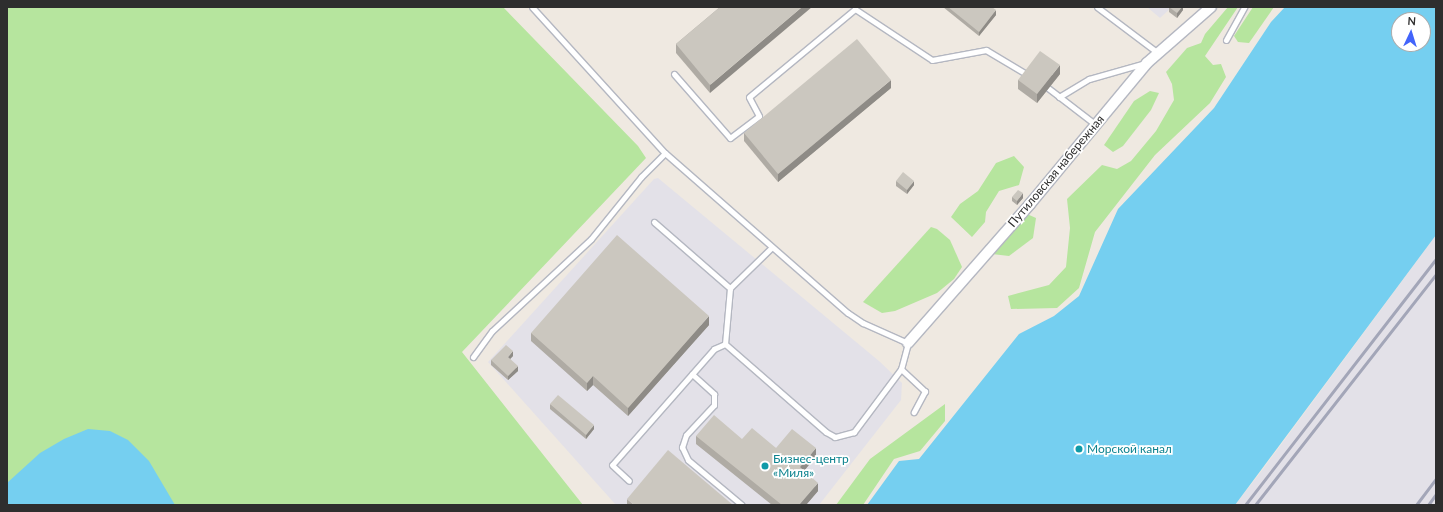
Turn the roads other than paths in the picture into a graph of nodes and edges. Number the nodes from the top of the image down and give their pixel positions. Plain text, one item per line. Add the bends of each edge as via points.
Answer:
1 (532, 7) edge
2 (1097, 7) edge
3 (1211, 7) edge
4 (1244, 7) edge
5 (854, 8) edge
6 (1226, 40) dead end
7 (1159, 53) junction
8 (1147, 63) junction
9 (674, 74) dead end
10 (1028, 75) edge
11 (1048, 88) edge
12 (1059, 97) junction
13 (1096, 124) junction
14 (665, 153) junction
15 (654, 222) dead end
16 (772, 248) junction
17 (730, 288) junction
18 (908, 343) junction
19 (725, 344) junction
20 (473, 357) dead end
21 (901, 368) junction
22 (692, 374) junction
23 (914, 412) dead end
24 (629, 481) dead end
25 (742, 505) edge

1 - 14 lane
2 - 7 lane
3 - 7 street, Путиловская набережная
4 - 6 lane
5 - 9 lane via 749,97 759,116 730,138
5 - 10 lane via 932,60 986,50
7 - 8 street, Путиловская набережная
8 - 12 lane via 1089,79
8 - 13 street, Путиловская набережная
11 - 12 lane
12 - 13 lane
13 - 18 street, Путиловская набережная via 1025,210
14 - 16 lane
14 - 20 lane via 641,178 592,239 492,331
15 - 17 lane
16 - 17 lane
16 - 18 lane via 862,323
17 - 19 lane
18 - 21 lane
19 - 21 lane via 835,437 854,432
19 - 22 lane via 714,349
21 - 23 lane via 925,391
22 - 24 lane via 612,465
22 - 25 lane via 714,394 714,405 686,435 682,447 688,460

